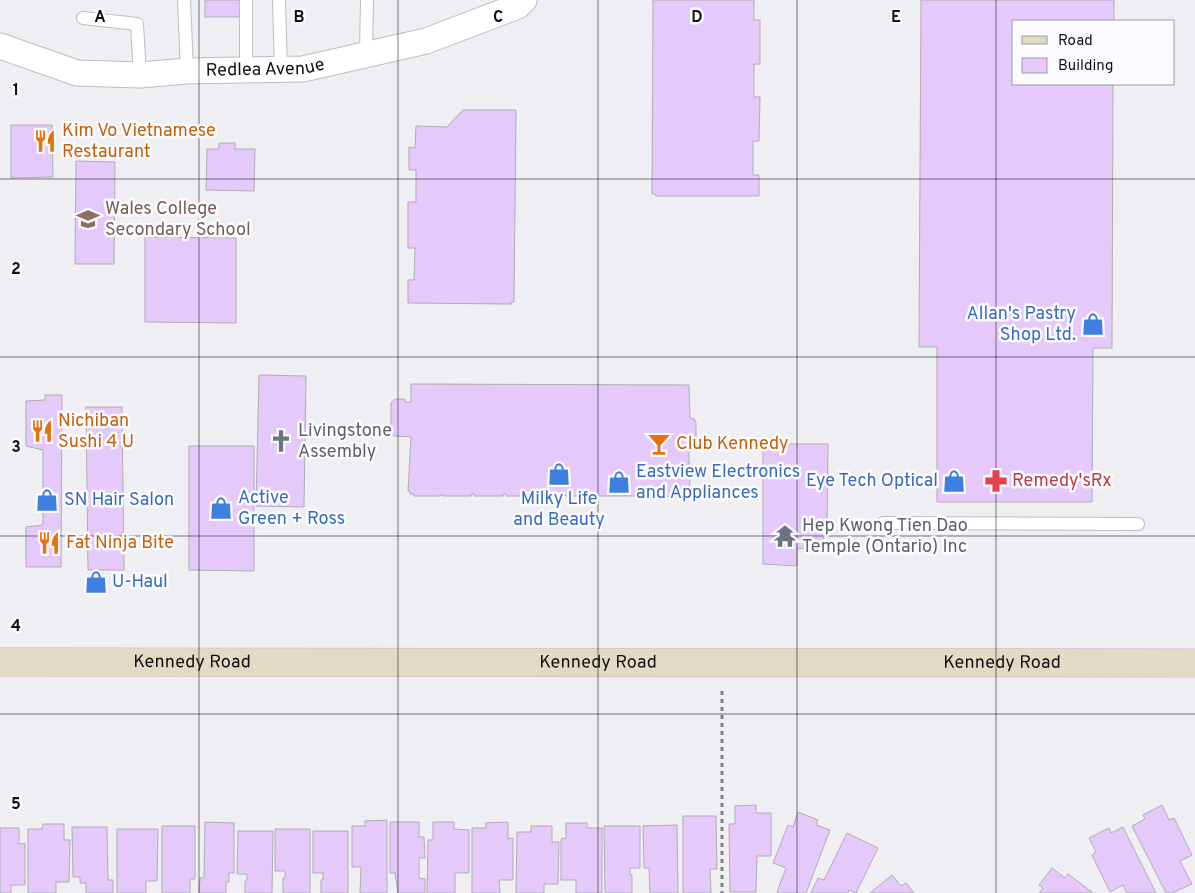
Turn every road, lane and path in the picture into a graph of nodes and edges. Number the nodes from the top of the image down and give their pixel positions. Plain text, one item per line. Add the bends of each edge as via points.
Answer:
1 (184, 0) edge
2 (246, 0) edge
3 (280, 0) edge
4 (367, 0) edge
5 (524, 0) edge
6 (83, 18) dead end
7 (0, 46) edge
8 (366, 55) junction
9 (246, 70) junction
10 (281, 70) junction
11 (187, 71) junction
12 (140, 75) junction
13 (883, 523) dead end
14 (1138, 524) dead end
15 (0, 662) edge
16 (722, 662) junction
17 (1195, 663) edge
18 (722, 893) edge

1 - 11 lane
2 - 9 lane
3 - 10 lane
4 - 8 lane
5 - 8 street, Redlea Avenue via 518,6 426,41
6 - 12 lane via 137,24
7 - 12 street, Redlea Avenue via 77,73
8 - 10 street, Redlea Avenue via 303,69
9 - 10 street, Redlea Avenue
9 - 11 street, Redlea Avenue
11 - 12 street, Redlea Avenue
13 - 14 lane
15 - 16 main road, Kennedy Road
16 - 17 main road, Kennedy Road
16 - 18 path

